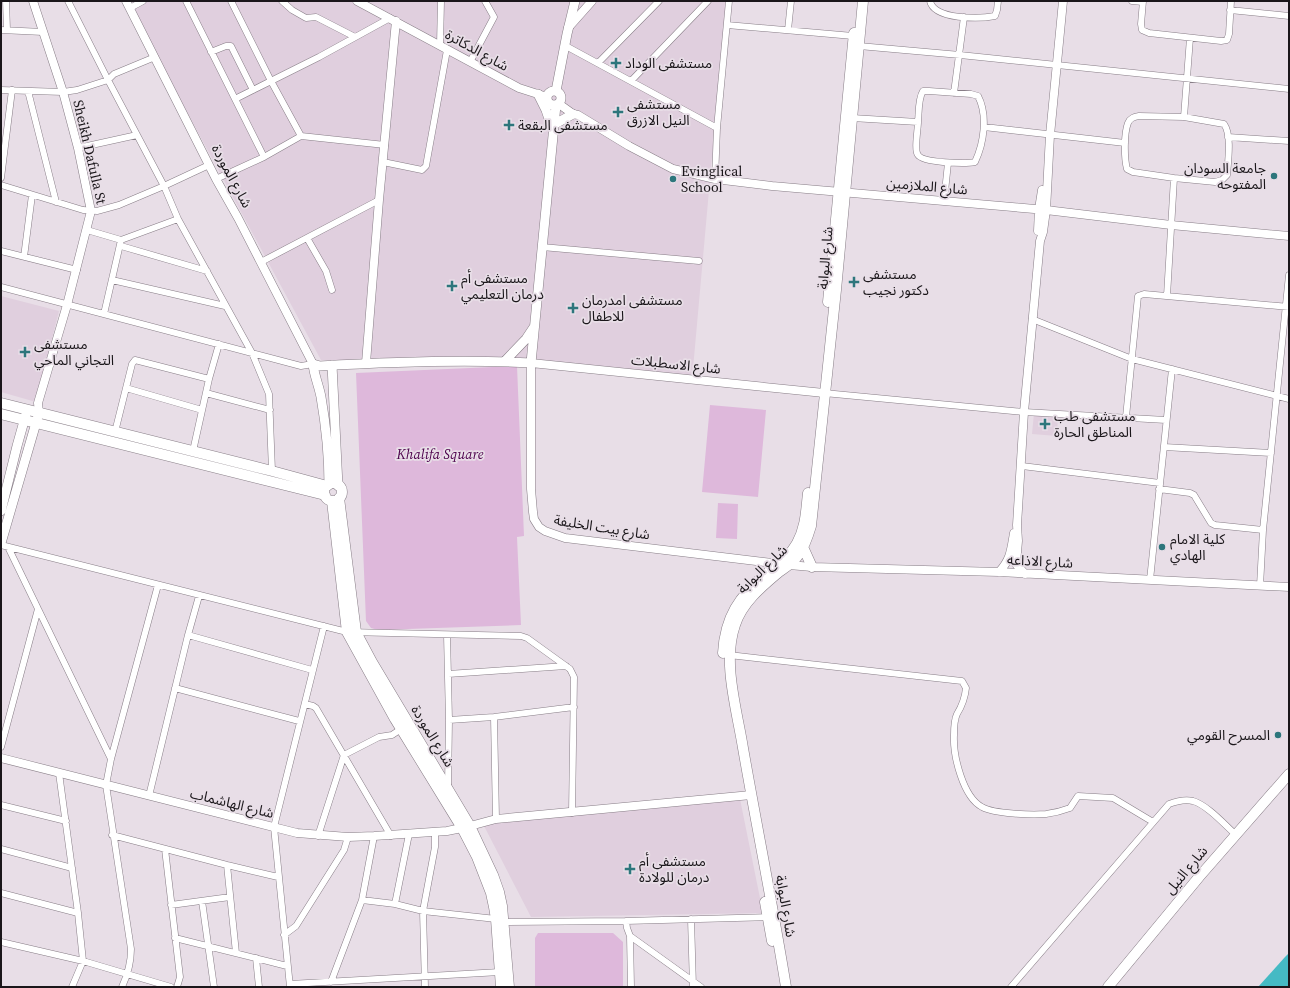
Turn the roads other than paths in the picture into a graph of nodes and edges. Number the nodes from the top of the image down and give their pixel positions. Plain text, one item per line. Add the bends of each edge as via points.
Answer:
1 (6, 1) edge
2 (34, 1) edge
3 (68, 1) edge
4 (143, 1) edge
5 (186, 1) edge
6 (231, 1) edge
7 (282, 1) edge
8 (357, 1) edge
9 (441, 1) edge
10 (485, 1) edge
11 (575, 1) edge
12 (581, 1) edge
13 (592, 1) edge
14 (659, 1) edge
15 (708, 1) edge
16 (729, 1) edge
17 (791, 1) edge
18 (857, 1) edge
19 (863, 1) edge
20 (930, 1) edge
21 (998, 1) edge
22 (1063, 1) edge
23 (1132, 1) edge
24 (1143, 1) edge
25 (1231, 1) edge
26 (128, 5) edge
27 (1230, 10) junction
28 (573, 11) junction
29 (1289, 16) edge
30 (964, 17) junction
31 (393, 20) junction
32 (727, 25) junction
33 (568, 28) junction
34 (4, 30) edge
35 (788, 30) junction
36 (43, 32) junction
37 (853, 36) junction
38 (355, 37) junction
39 (1190, 38) junction
40 (564, 46) junction
41 (859, 46) junction
42 (444, 48) junction
43 (211, 52) junction
44 (960, 55) junction
45 (155, 57) junction
46 (470, 62) junction
47 (598, 63) junction
48 (1058, 65) junction
49 (1188, 78) junction
50 (108, 80) junction
51 (271, 81) junction
52 (631, 81) junction
53 (1289, 89) edge
54 (1, 90) edge
55 (12, 90) junction
56 (253, 90) junction
57 (28, 91) junction
58 (556, 91) junction
59 (63, 92) junction
60 (954, 93) junction
61 (538, 94) junction
62 (547, 97) junction
63 (235, 99) junction
64 (559, 103) junction
65 (576, 114) junction
66 (1184, 117) junction
67 (852, 118) junction
68 (918, 122) junction
69 (4, 123) edge
70 (984, 126) junction
71 (717, 128) junction
72 (554, 129) junction
73 (137, 135) junction
74 (1050, 135) junction
75 (301, 136) junction
76 (1228, 137) junction
77 (1289, 141) edge
78 (1125, 143) junction
79 (385, 145) junction
80 (78, 148) junction
81 (264, 157) junction
82 (383, 162) junction
83 (948, 163) junction
84 (209, 165) junction
85 (1048, 166) junction
86 (1, 178) edge
87 (1174, 178) junction
88 (216, 179) junction
89 (715, 179) junction
90 (1, 186) edge
91 (164, 186) junction
92 (841, 192) junction
93 (32, 195) junction
94 (1041, 196) junction
95 (379, 200) junction
96 (944, 201) junction
97 (56, 202) junction
98 (1027, 208) junction
99 (1042, 210) junction
100 (92, 211) junction
101 (178, 219) junction
102 (1172, 225) junction
103 (87, 230) junction
104 (1289, 236) edge
105 (307, 238) junction
106 (121, 243) junction
107 (542, 247) junction
108 (1, 251) edge
109 (24, 257) junction
110 (699, 261) dead end
111 (261, 262) junction
112 (77, 270) junction
113 (207, 271) junction
114 (1289, 275) edge
115 (112, 280) junction
116 (1, 287) edge
117 (332, 290) dead end
118 (1167, 296) junction
119 (67, 304) junction
120 (225, 306) junction
121 (1288, 307) edge
122 (104, 314) junction
123 (1032, 318) junction
124 (534, 326) junction
125 (219, 344) junction
126 (252, 353) junction
127 (1132, 359) junction
128 (505, 361) junction
129 (531, 363) junction
130 (313, 364) junction
131 (366, 364) junction
132 (332, 365) junction
133 (1172, 369) junction
134 (209, 379) junction
135 (126, 388) junction
136 (206, 393) junction
137 (822, 393) junction
138 (1277, 396) junction
139 (1289, 399) edge
140 (1, 403) edge
141 (38, 408) junction
142 (27, 410) junction
143 (202, 410) junction
144 (270, 410) junction
145 (1024, 412) junction
146 (1, 414) edge
147 (1126, 417) junction
148 (24, 420) junction
149 (1166, 420) junction
150 (36, 423) junction
151 (115, 432) junction
152 (1164, 447) junction
153 (193, 451) junction
154 (1271, 453) junction
155 (1022, 466) junction
156 (272, 471) junction
157 (283, 474) junction
158 (279, 484) junction
159 (1160, 486) junction
160 (332, 492) junction
161 (3, 494) edge
162 (1, 511) edge
163 (1017, 525) junction
164 (1263, 530) junction
165 (3, 545) edge
166 (803, 547) junction
167 (784, 564) junction
168 (812, 567) junction
169 (999, 572) junction
170 (1025, 574) junction
171 (1150, 580) junction
172 (158, 585) junction
173 (1260, 586) junction
174 (1289, 587) edge
175 (199, 596) junction
176 (38, 609) junction
177 (324, 626) junction
178 (352, 632) junction
179 (188, 635) junction
180 (447, 635) junction
181 (729, 655) junction
182 (566, 666) junction
183 (312, 670) junction
184 (448, 674) junction
185 (175, 688) junction
186 (305, 704) junction
187 (574, 708) junction
188 (399, 716) junction
189 (494, 717) junction
190 (449, 720) junction
191 (299, 721) junction
192 (401, 729) junction
193 (1, 747) edge
194 (344, 755) junction
195 (1, 758) edge
196 (111, 759) junction
197 (59, 773) junction
198 (1289, 774) edge
199 (106, 785) junction
200 (448, 788) junction
201 (749, 795) junction
202 (149, 796) junction
203 (1, 805) edge
204 (572, 813) junction
205 (496, 819) junction
206 (66, 821) junction
207 (1153, 822) junction
208 (274, 827) junction
209 (466, 827) junction
210 (435, 832) junction
211 (409, 834) junction
212 (1235, 834) junction
213 (112, 835) junction
214 (318, 836) junction
215 (374, 836) junction
216 (391, 836) junction
217 (348, 837) junction
218 (1, 849) edge
219 (164, 849) junction
220 (227, 865) junction
221 (72, 868) junction
222 (278, 877) junction
223 (1, 893) edge
224 (230, 898) junction
225 (362, 900) junction
226 (202, 901) junction
227 (396, 904) junction
228 (171, 905) junction
229 (422, 911) junction
230 (78, 913) junction
231 (771, 917) junction
232 (691, 919) junction
233 (500, 921) junction
234 (626, 921) junction
235 (284, 935) junction
236 (630, 936) junction
237 (175, 938) junction
238 (1, 942) edge
239 (208, 946) junction
240 (236, 953) junction
241 (256, 958) junction
242 (82, 962) junction
243 (287, 966) junction
244 (500, 972) junction
245 (128, 974) junction
246 (424, 976) junction
247 (331, 982) junction
248 (693, 984) edge
249 (290, 986) edge
250 (72, 987) edge
251 (122, 987) edge
252 (171, 987) edge
253 (177, 987) edge
254 (214, 987) edge
255 (259, 987) edge
256 (425, 987) edge
257 (501, 987) edge
258 (510, 987) edge
259 (631, 987) edge
260 (701, 987) edge
261 (780, 987) edge
262 (786, 987) edge
263 (1011, 987) edge
264 (1108, 987) edge

1 - 34 street
2 - 36 street, Sheikh Dafulla St
3 - 50 street
4 - 26 street
5 - 43 street
6 - 51 street
7 - 38 street via 306,18 316,17
8 - 31 street, شارع الدكاترة
9 - 42 street
10 - 46 street via 494,17
11 - 28 main road
12 - 28 street
13 - 33 street
14 - 47 street
15 - 52 street
16 - 32 street
17 - 35 street
18 - 37 main road
19 - 41 main road
20 - 30 street via 941,13
21 - 30 street via 995,16
22 - 48 street
23 - 24 street
24 - 39 street via 1142,30 1149,34
25 - 27 street
26 - 45 street, شارع الموردة
27 - 29 street
27 - 39 street via 1227,40
28 - 33 main road
30 - 44 street
31 - 38 street
31 - 42 street, شارع الدكاترة
31 - 79 street
32 - 35 street
32 - 71 street
33 - 40 main road
34 - 36 street
35 - 37 street
36 - 59 street, Sheikh Dafulla St
37 - 92 main road
38 - 51 street
39 - 49 street
40 - 47 street
40 - 58 main road
41 - 44 street
41 - 67 main road
42 - 46 street, شارع الدكاترة
42 - 82 street via 426,166 422,170
43 - 56 street via 231,46
43 - 63 street
44 - 48 street
44 - 60 street
45 - 50 street via 114,74
45 - 84 street, شارع الموردة
46 - 61 street, شارع الدكاترة via 519,88
47 - 52 street
48 - 49 street
48 - 74 street
49 - 53 street
49 - 66 street
50 - 59 street
50 - 73 street
51 - 56 street
51 - 75 street
52 - 71 street
54 - 55 street
55 - 57 street
55 - 69 street
56 - 63 street
57 - 59 street
57 - 97 street
58 - 62 main road
58 - 64 main road via 561,96
59 - 80 street, Sheikh Dafulla St
60 - 68 street via 923,91
60 - 70 street via 978,96
61 - 62 street, شارع الدكاترة
61 - 72 main road
62 - 64 main road via 549,103
63 - 81 street
64 - 65 street, شارع الملازمين
64 - 72 main road
65 - 72 main road
65 - 89 street, شارع الملازمين via 673,169
66 - 76 street via 1224,124
66 - 78 street via 1133,118 1129,122
67 - 68 street
67 - 92 main road
68 - 83 street via 918,155
69 - 86 street
70 - 74 street
70 - 83 street via 976,162
71 - 89 street
72 - 107 main road
73 - 80 street
73 - 91 street
74 - 78 street
74 - 85 street
75 - 79 street
75 - 81 street
76 - 77 street
76 - 87 street via 1227,175 1222,180 1215,182
78 - 87 street via 1127,169
79 - 82 street
80 - 100 street, Sheikh Dafulla St
81 - 88 street
82 - 95 street
83 - 96 street
84 - 88 street, شارع الموردة
84 - 91 street
85 - 94 street via 1044,173
85 - 99 street via 1049,174
87 - 102 street
88 - 111 street, شارع الموردة
89 - 92 street, شارع الملازمين
90 - 93 street
91 - 100 street via 106,210
91 - 101 street
92 - 96 street, شارع الملازمين
92 - 137 main road, شارع البوابة
93 - 97 street
93 - 109 street
94 - 98 street
94 - 99 street
95 - 105 street
95 - 131 street
96 - 98 street, شارع الملازمين
97 - 100 street
98 - 99 street, شارع الملازمين
99 - 102 street, شارع الملازمين
99 - 123 street via 1043,232
100 - 103 street, Sheikh Dafulla St
101 - 106 street
101 - 113 street
102 - 104 street, شارع الملازمين
102 - 118 street
103 - 106 street
103 - 112 street, Sheikh Dafulla St
105 - 111 street
105 - 117 street via 326,271
106 - 113 street
106 - 115 street
107 - 110 street
107 - 124 main road
108 - 109 street
109 - 112 street
111 - 130 street, شارع الموردة
112 - 119 street, Sheikh Dafulla St
113 - 120 street
114 - 121 street
115 - 120 street
115 - 122 street
116 - 119 street
118 - 121 street
118 - 127 street via 1138,296
119 - 122 street
119 - 141 street, Sheikh Dafulla St
120 - 126 street
121 - 138 street
122 - 125 street
123 - 127 street
123 - 145 street
124 - 128 main road via 526,339
124 - 129 main road
125 - 126 street
125 - 134 street
126 - 130 street via 301,366
126 - 144 street via 269,394
127 - 133 street
127 - 147 street
128 - 129 main road
128 - 131 main road
129 - 137 street, شارع الاسطبلات
129 - 167 street, شارع بيت الخليفة via 531,489 534,519 539,527 566,538
130 - 132 main road
130 - 160 main road via 326,427
131 - 132 main road
132 - 160 main road
133 - 138 street
133 - 149 street
134 - 135 street via 135,360
134 - 136 street
135 - 143 street
135 - 151 street
136 - 143 street
136 - 144 street
137 - 145 street
137 - 166 main road, شارع البوابة via 813,514
137 - 167 main road, شارع البوابة via 804,526
138 - 139 street
138 - 154 street
140 - 142 main road
141 - 142 main road
141 - 150 main road
141 - 151 main road
142 - 148 main road
143 - 153 street
144 - 156 street
145 - 147 street
145 - 155 street
146 - 148 main road
147 - 149 street
148 - 150 main road
148 - 161 main road
149 - 152 street
150 - 158 main road
150 - 165 main road
151 - 153 main road
152 - 154 street
152 - 159 street
153 - 156 main road
154 - 164 street
155 - 159 street
155 - 163 street
156 - 157 main road
157 - 158 main road
157 - 160 main road
158 - 160 main road
159 - 164 street via 1194,495 1211,524
159 - 171 street
160 - 178 main road, شارع الموردة
161 - 162 main road
163 - 169 street via 1009,559
163 - 170 street via 1016,564
164 - 173 street
165 - 172 street
165 - 176 street
166 - 167 main road, شارع البوابة via 799,554
166 - 168 main road
167 - 168 street, شارع الاذاعه
167 - 181 main road, شارع البوابة via 743,607 732,632
167 - 201 main road, شارع البوابة via 755,583 738,603 729,620 724,638 724,664
168 - 169 street, شارع الاذاعه
169 - 170 street, شارع الاذاعه
170 - 171 street, شارع الاذاعه
171 - 173 street, شارع الاذاعه
172 - 175 street
172 - 196 street
173 - 174 street, شارع الاذاعه
175 - 177 street
175 - 179 street
176 - 193 street
176 - 196 street
177 - 178 street
177 - 183 street
178 - 180 street
178 - 188 main road, شارع الموردة via 363,646
179 - 183 street
179 - 185 street
180 - 182 street via 521,636
180 - 184 street
181 - 201 main road, شارع البوابة
181 - 207 street via 962,681 966,688 955,721 956,756 964,783 982,808 1010,813 1046,814 1070,808 1078,796 1113,798
182 - 184 street
182 - 187 street via 574,677
183 - 186 street
184 - 190 street
185 - 191 street
185 - 202 street
186 - 191 street
186 - 194 street via 316,708
187 - 189 street
187 - 204 street
188 - 192 main road, شارع الموردة
188 - 200 main road, شارع الموردة
189 - 190 street
189 - 205 street
190 - 200 street
191 - 208 street
192 - 194 street via 392,735 379,736
192 - 209 main road, شارع الموردة
194 - 214 street
194 - 216 street
195 - 197 street, شارع الهاشماب
196 - 199 street
197 - 199 street, شارع الهاشماب
197 - 206 street
198 - 212 main road, شارع النيل
199 - 202 street, شارع الهاشماب
199 - 213 street
200 - 209 main road, شارع الموردة
201 - 204 street, شارع الهاشماب
201 - 231 main road, شارع البوابة
202 - 208 street, شارع الهاشماب
203 - 206 street
204 - 205 street, شارع الهاشماب
205 - 209 street, شارع الهاشماب
206 - 221 street
207 - 212 street via 1169,804 1179,800 1193,801 1203,806
207 - 263 street
208 - 214 street, شارع الهاشماب
208 - 222 street
209 - 210 street, شارع الهاشماب
209 - 233 main road, شارع الموردة via 484,854 499,892
210 - 211 street, شارع الهاشماب
210 - 229 street via 435,847
211 - 216 street, شارع الهاشماب
211 - 227 street
212 - 264 main road, شارع النيل
213 - 219 street
213 - 245 street via 131,950
214 - 217 street, شارع الهاشماب
215 - 216 street, شارع الهاشماب
215 - 217 street, شارع الهاشماب
215 - 225 street
217 - 235 street via 344,850 296,926
218 - 221 street
219 - 220 street
219 - 228 street
220 - 222 street
220 - 224 street
221 - 230 street
222 - 235 street
223 - 230 street
224 - 226 street
224 - 240 street
225 - 227 street
225 - 247 street
226 - 228 street
226 - 239 street
227 - 229 street
228 - 237 street
229 - 233 street
229 - 246 street
230 - 242 street
231 - 232 street
231 - 261 main road, شارع البوابة
231 - 262 main road, شارع البوابة
232 - 234 street
232 - 248 street
233 - 234 street
233 - 244 main road, شارع الموردة
233 - 258 main road, شارع الموردة
234 - 236 street
235 - 243 street
236 - 248 street
236 - 259 street
237 - 239 street
237 - 253 street via 180,977
238 - 242 street
239 - 240 street
239 - 254 street
240 - 241 street
241 - 243 street
241 - 255 street
242 - 245 street
242 - 250 street
243 - 249 street
244 - 246 street
244 - 257 main road, شارع الموردة
245 - 251 street
245 - 252 street
246 - 247 street
246 - 256 street
247 - 249 street
248 - 260 street

